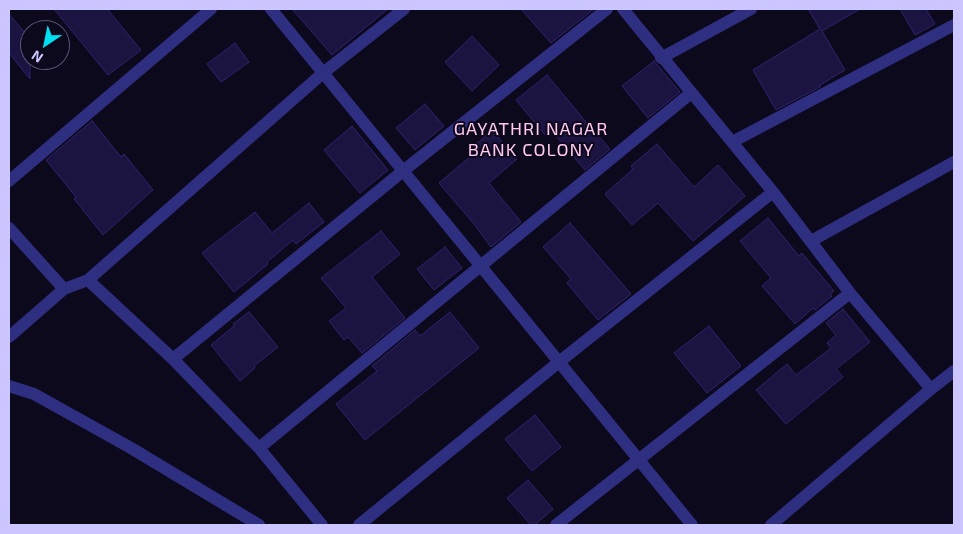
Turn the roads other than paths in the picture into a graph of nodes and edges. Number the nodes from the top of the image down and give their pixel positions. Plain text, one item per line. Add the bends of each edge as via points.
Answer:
1 (210, 9) edge
2 (271, 9) edge
3 (404, 9) edge
4 (607, 9) edge
5 (623, 9) edge
6 (752, 9) edge
7 (954, 26) edge
8 (661, 58) junction
9 (323, 72) junction
10 (691, 93) junction
11 (732, 142) junction
12 (954, 162) edge
13 (403, 171) junction
14 (9, 181) edge
15 (773, 192) junction
16 (9, 228) edge
17 (811, 241) junction
18 (480, 265) junction
19 (88, 280) junction
20 (64, 289) junction
21 (850, 293) junction
22 (9, 337) edge
23 (173, 359) junction
24 (559, 362) junction
25 (954, 371) edge
26 (9, 386) edge
27 (931, 389) junction
28 (259, 448) junction
29 (638, 459) junction
30 (259, 525) edge
31 (322, 525) edge
32 (359, 525) edge
33 (556, 525) edge
34 (692, 525) edge
35 (771, 525) edge

1 - 14 street
2 - 9 street
3 - 9 street
4 - 13 street
5 - 8 street
6 - 8 street
7 - 11 street
8 - 10 street
9 - 13 street
9 - 19 street
10 - 11 street
10 - 18 street
11 - 15 street
12 - 17 street
13 - 18 street
13 - 23 street
15 - 17 street
15 - 24 street
16 - 20 street
17 - 21 street
18 - 24 street
18 - 28 street
19 - 20 street
19 - 23 street
20 - 22 street
21 - 27 street
21 - 29 street
23 - 28 street
24 - 29 street
24 - 32 street
25 - 27 street
26 - 30 street via 34,394
27 - 35 street
28 - 31 street
29 - 33 street
29 - 34 street

